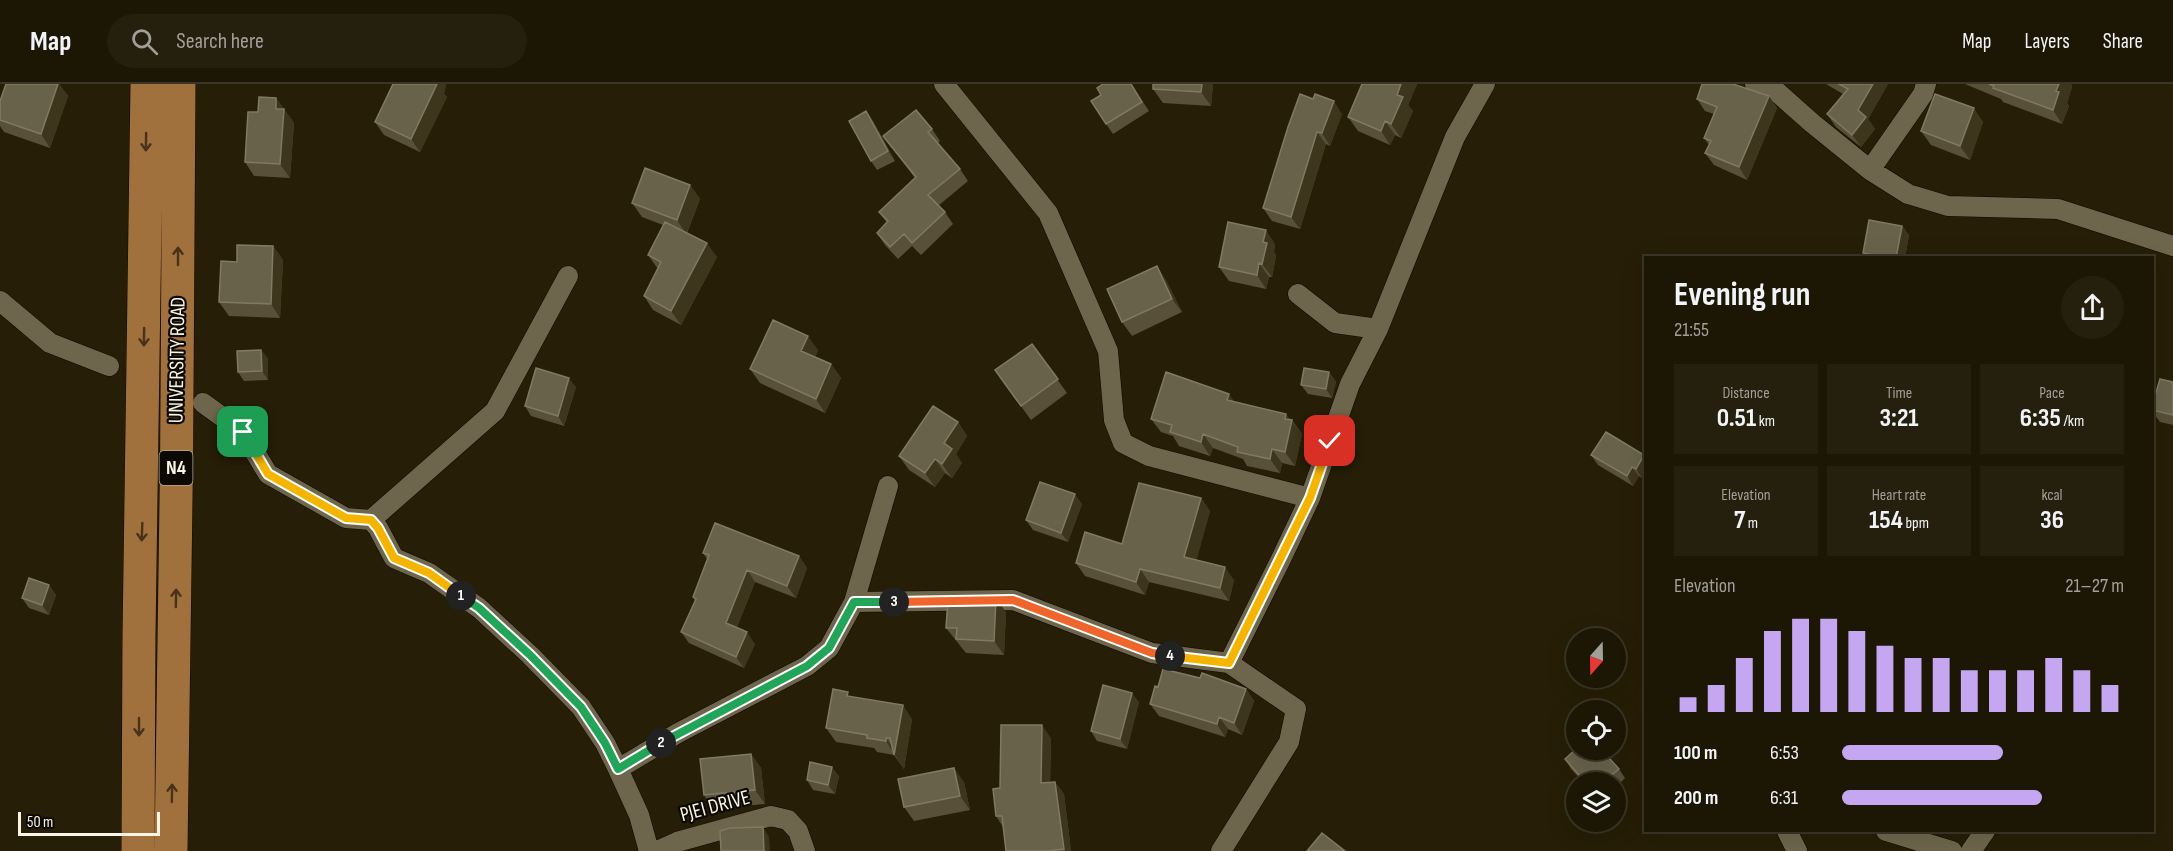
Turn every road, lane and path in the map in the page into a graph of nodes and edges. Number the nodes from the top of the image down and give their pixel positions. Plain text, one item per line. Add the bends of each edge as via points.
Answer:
1 (147, 84) edge
2 (179, 84) edge
3 (944, 84) edge
4 (1485, 84) edge
5 (1755, 84) edge
6 (1926, 84) edge
7 (1870, 170) junction
8 (2173, 246) edge
9 (568, 276) dead end
10 (1298, 294) dead end
11 (0, 301) edge
12 (1378, 329) junction
13 (109, 366) dead end
14 (203, 403) dead end
15 (888, 486) dead end
16 (1310, 498) junction
17 (371, 520) junction
18 (854, 602) junction
19 (1229, 663) junction
20 (618, 769) junction
21 (1787, 832) edge
22 (1889, 832) edge
23 (1984, 832) edge
24 (138, 851) edge
25 (171, 851) edge
26 (649, 851) edge
27 (657, 851) edge
28 (805, 851) edge
29 (1222, 851) edge
30 (1797, 851) edge
31 (1952, 851) edge
32 (1971, 851) edge

1 -> 24 highway, UNIVERSITY ROAD / N4
25 -> 2 highway, UNIVERSITY ROAD / N4
3 - 16 street via 1048,213 1108,351 1113,420 1124,443 1149,456
4 - 12 street via 1455,136
5 - 7 street via 1776,91
6 - 7 street
7 - 8 street via 1908,194 1948,206 2058,209
9 - 17 street via 495,411
10 - 12 street via 1335,323
11 - 13 street via 50,343
12 - 16 street via 1350,384
14 - 17 street via 243,432 268,474 346,518
15 - 18 street
16 - 19 street
17 - 20 street via 394,558 429,573 479,608 581,707
18 - 19 street via 1013,600 1152,653
18 - 20 street via 829,648 807,666
19 - 29 street via 1296,709 1289,742
20 - 26 street via 639,815
21 - 30 street
22 - 31 street
23 - 32 street
27 - 28 street, PJEI DRIVE via 771,816 788,820 798,831

